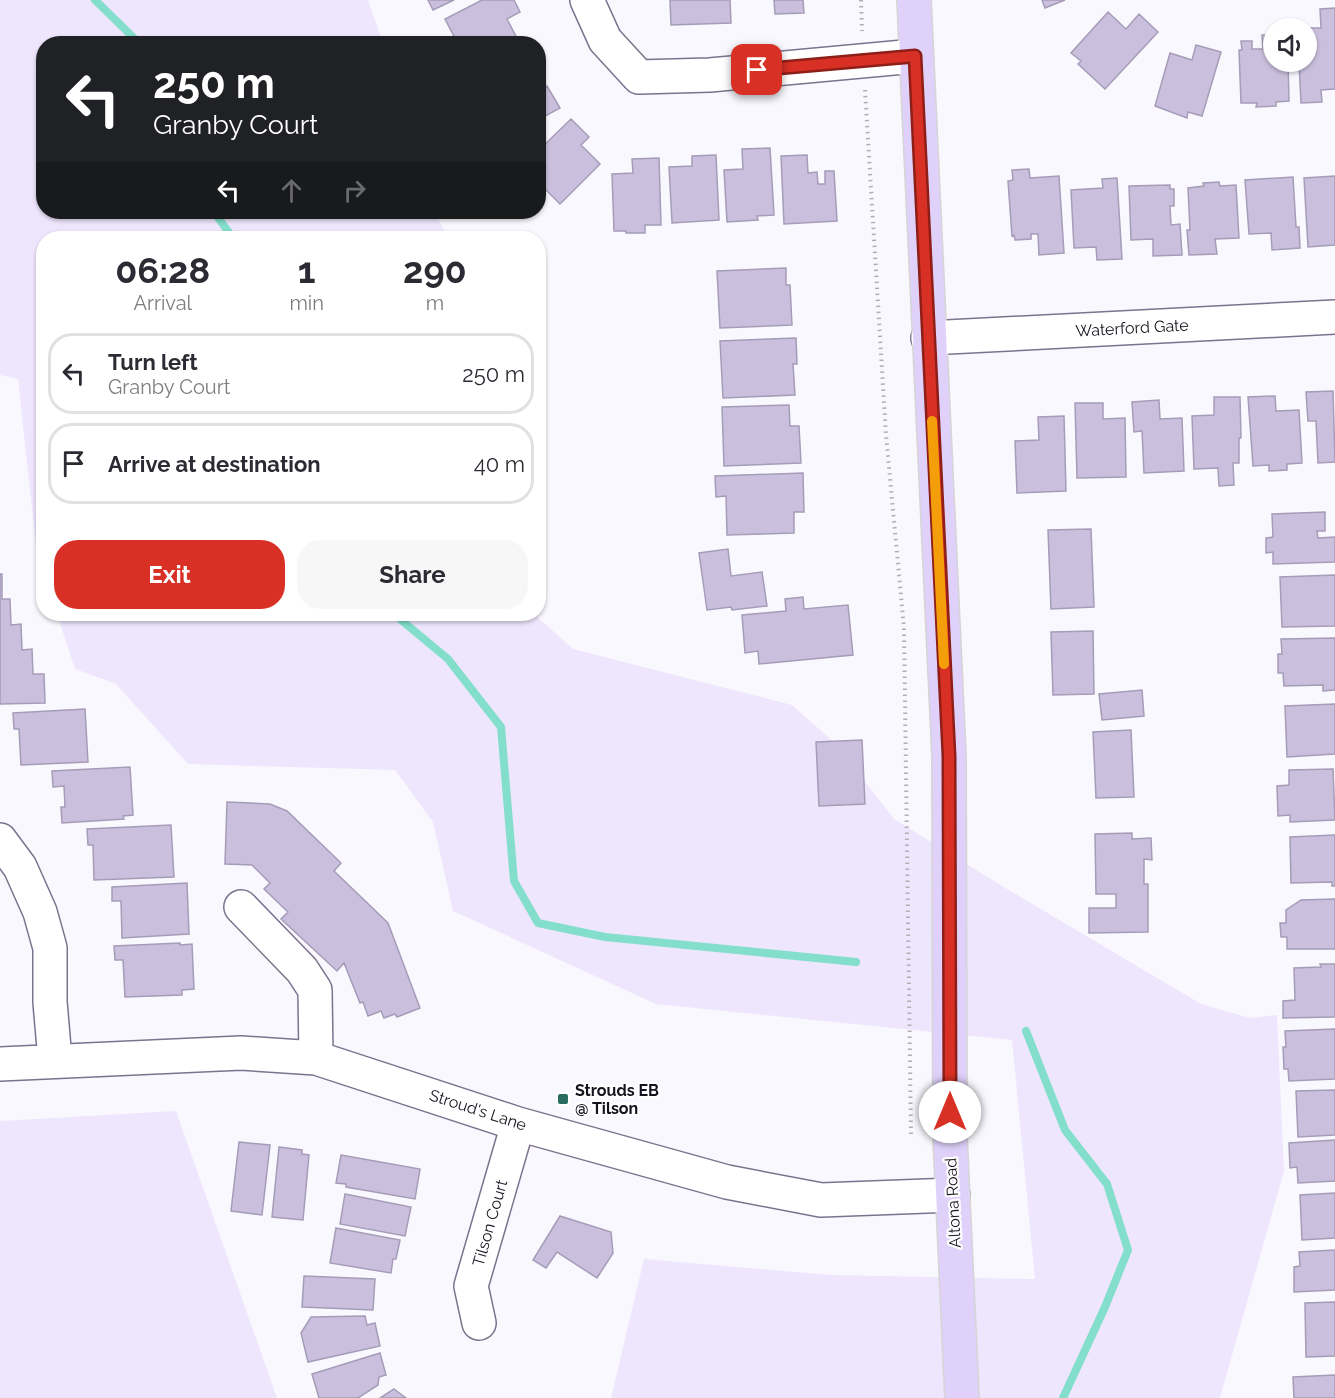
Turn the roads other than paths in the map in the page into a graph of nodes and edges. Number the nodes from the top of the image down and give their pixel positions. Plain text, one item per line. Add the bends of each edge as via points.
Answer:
1 (587, 0) edge
2 (914, 0) edge
3 (915, 56) junction
4 (1335, 317) edge
5 (928, 338) junction
6 (0, 840) edge
7 (241, 907) dead end
8 (316, 1058) junction
9 (55, 1060) junction
10 (0, 1064) edge
11 (518, 1124) junction
12 (953, 1195) junction
13 (479, 1323) dead end
14 (962, 1398) edge

1 - 3 street via 605,40 639,77 710,75
2 - 3 main road, Altona Road
3 - 5 main road, Altona Road
4 - 5 street, Waterford Gate
5 - 12 main road, Altona Road via 949,756
6 - 9 street via 20,867 40,912 50,948
7 - 8 street via 302,970 315,990
8 - 9 street, Stroud's Lane via 241,1053
8 - 11 street, Stroud's Lane
9 - 10 street, Stroud's Lane
11 - 12 street, Stroud's Lane via 727,1182 821,1200
11 - 13 street, Tilson Court via 471,1286
12 - 14 main road, Altona Road

